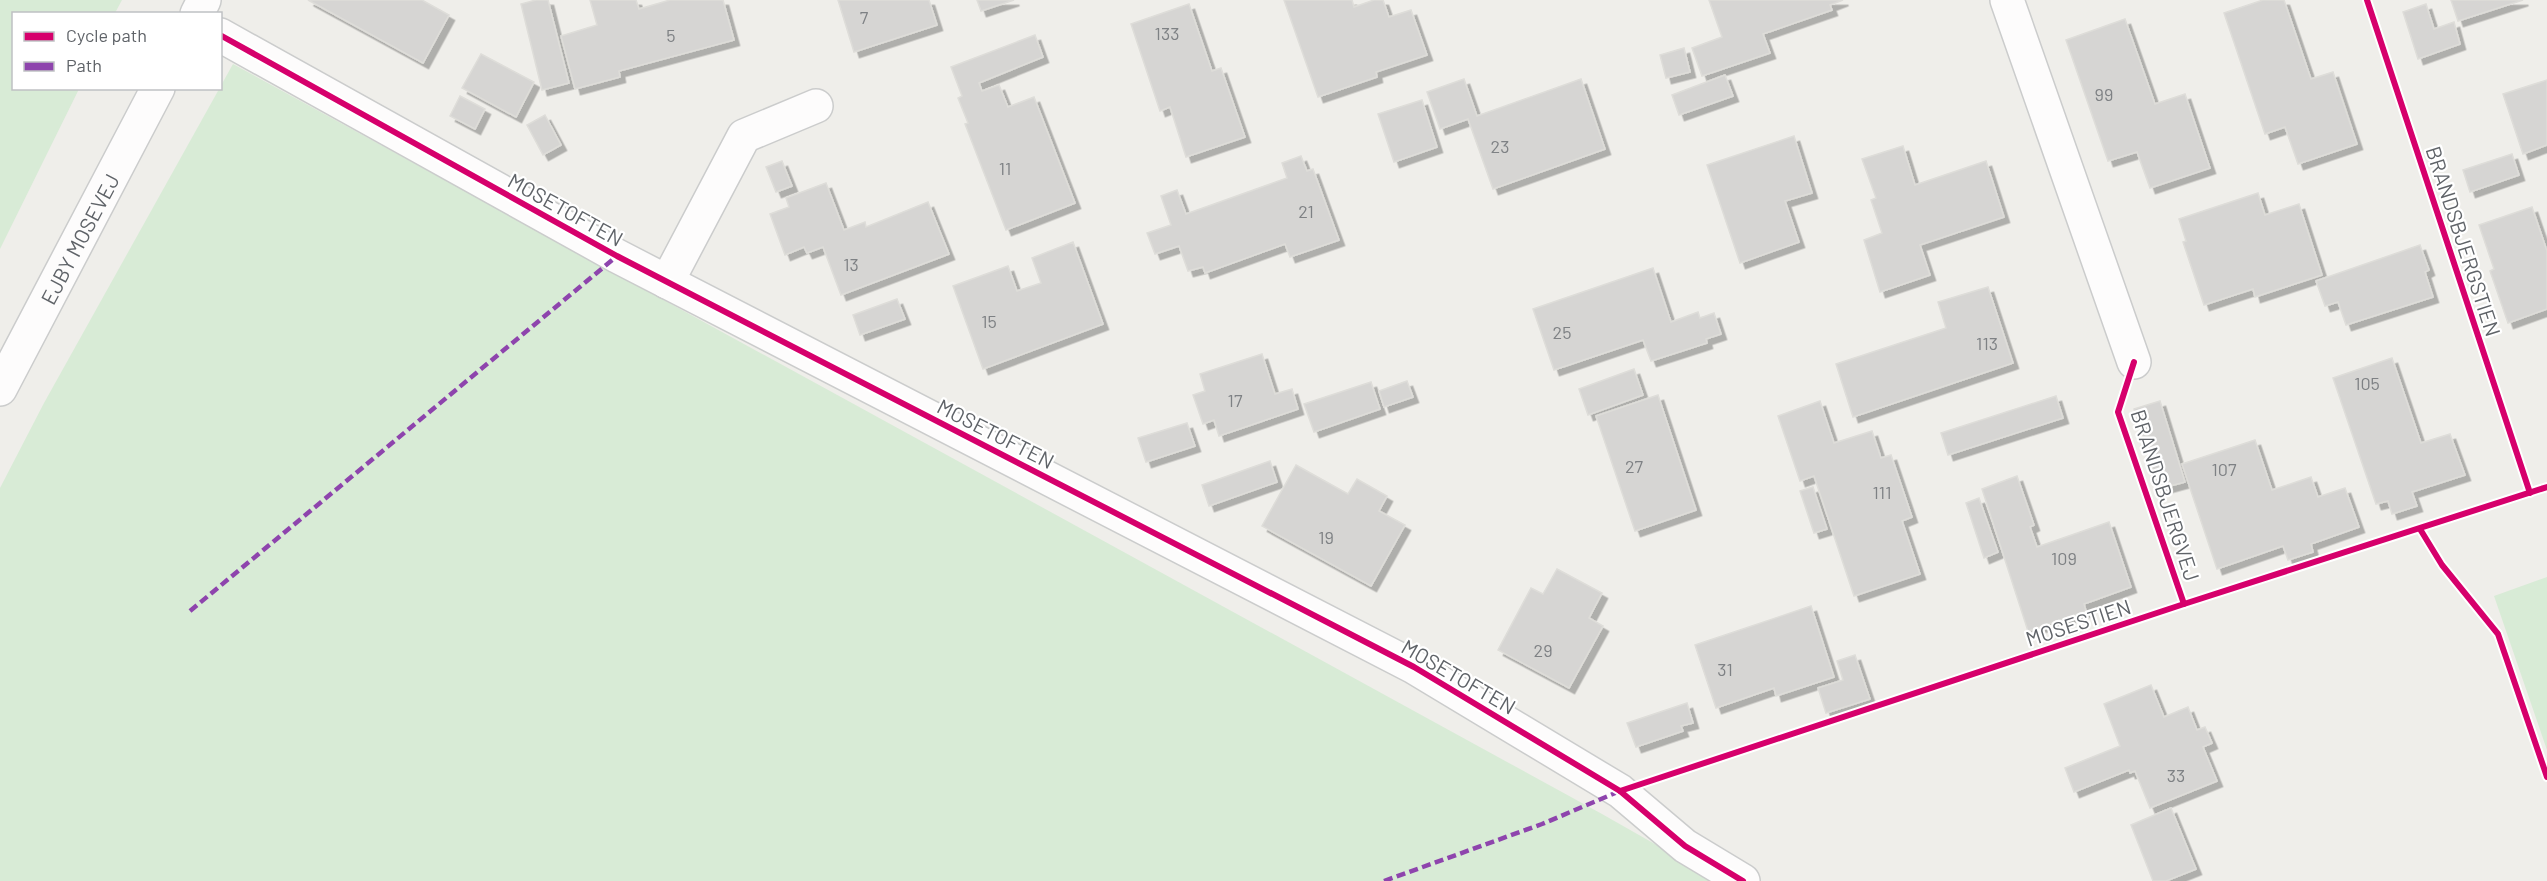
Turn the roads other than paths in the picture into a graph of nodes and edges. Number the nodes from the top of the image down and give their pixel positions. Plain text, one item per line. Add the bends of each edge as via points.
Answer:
1 (2007, 0) edge
2 (222, 36) edge
3 (157, 90) edge
4 (816, 106) dead end
5 (667, 282) junction
6 (2134, 362) dead end
7 (0, 389) edge
8 (1743, 881) edge

1 - 6 street
2 - 5 street, MOSETOFTEN
3 - 7 street, EJBY MOSEVEJ
4 - 5 street via 744,136
5 - 8 street, MOSETOFTEN via 1414,667 1620,791 1685,846

